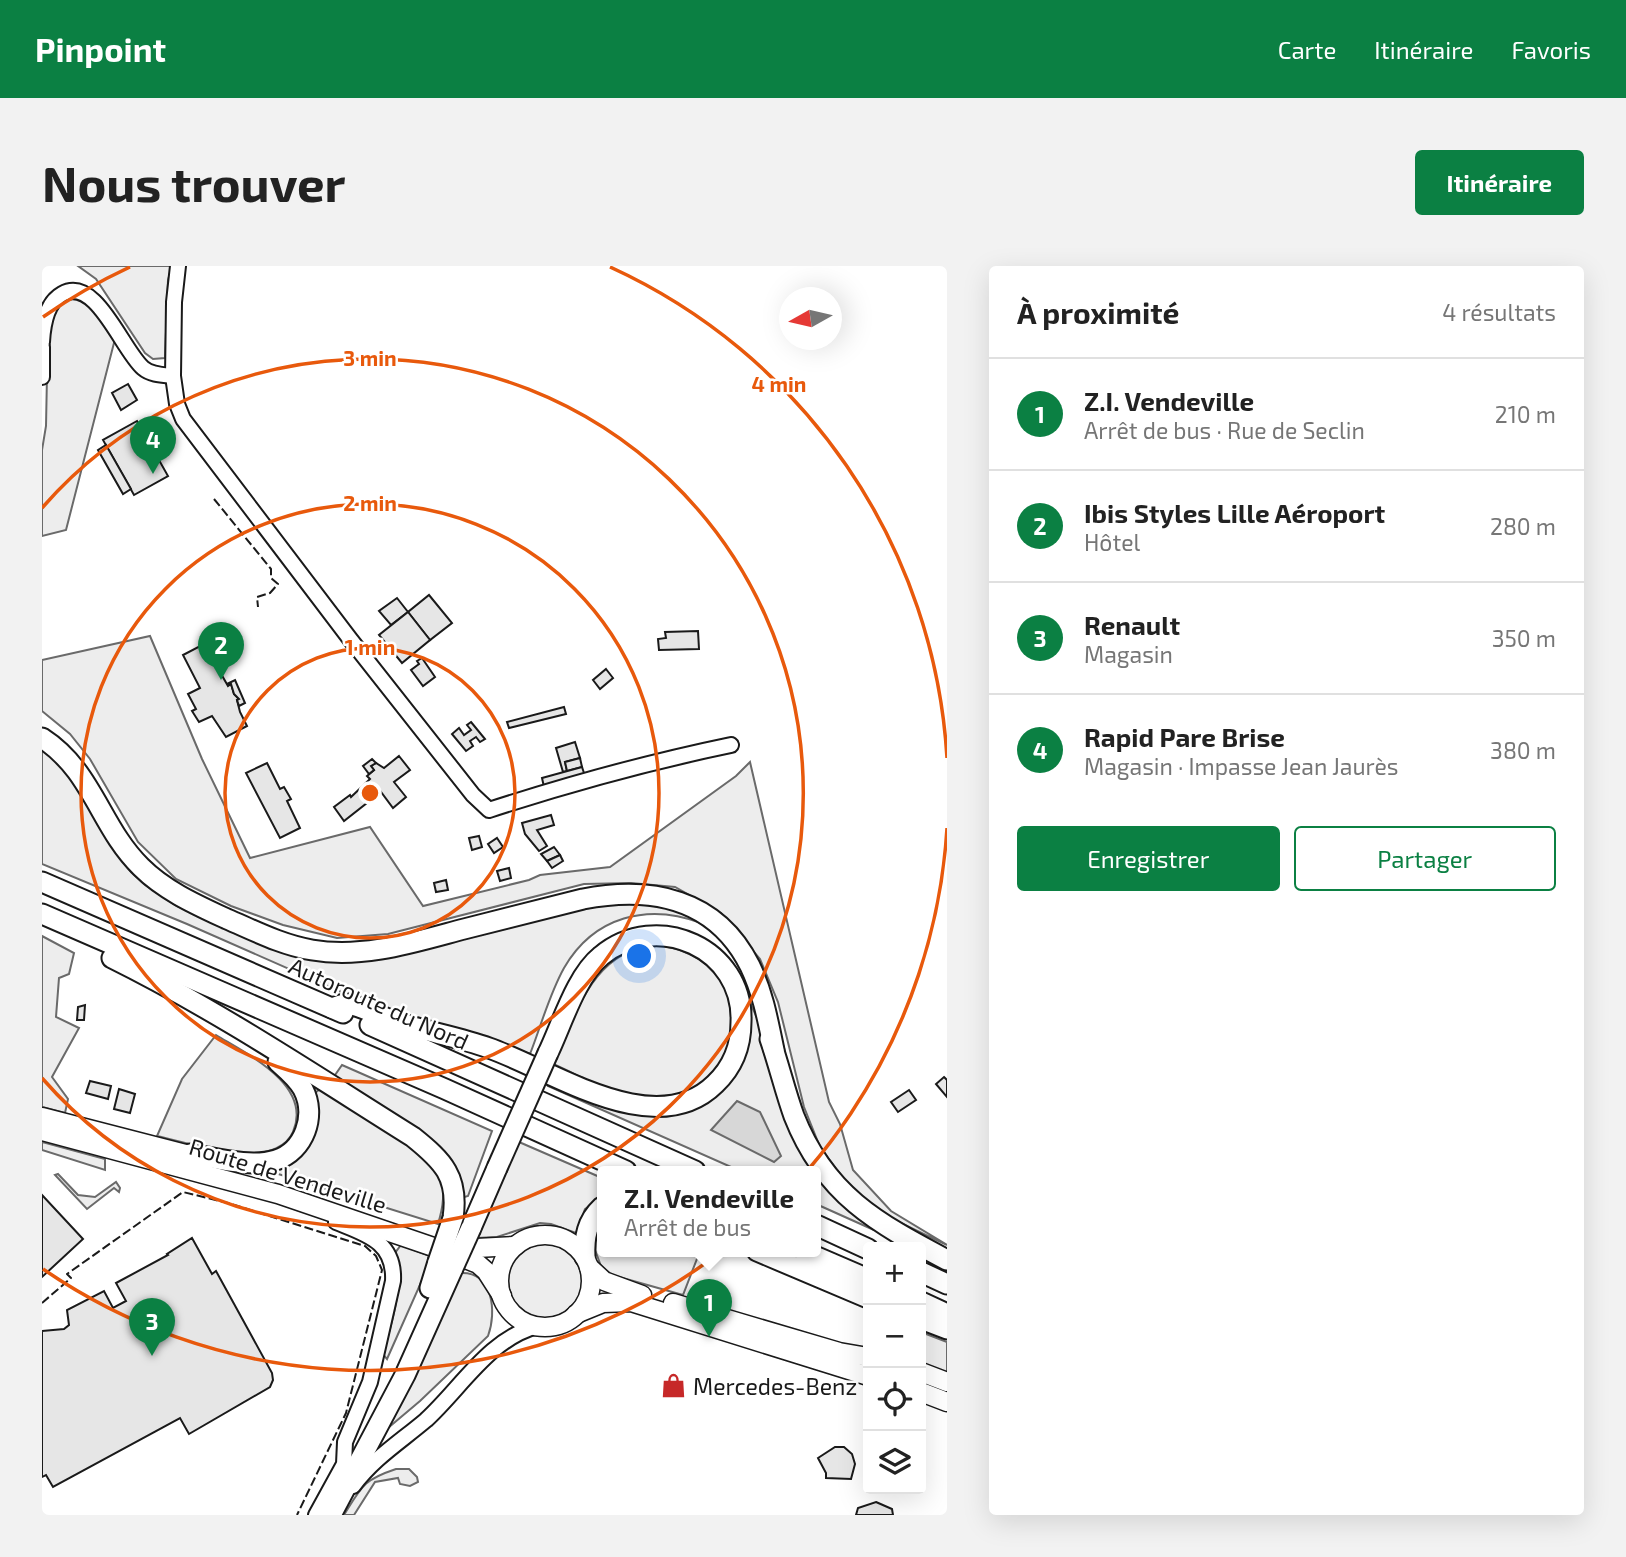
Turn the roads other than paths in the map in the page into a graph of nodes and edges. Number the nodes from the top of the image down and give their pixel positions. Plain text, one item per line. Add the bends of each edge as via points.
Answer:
1 (178, 266) edge
2 (42, 344) edge
3 (173, 376) junction
4 (42, 377) edge
5 (42, 724) edge
6 (49, 742) edge
7 (731, 745) dead end
8 (42, 882) edge
9 (42, 914) edge
10 (97, 939) junction
11 (332, 1008) junction
12 (244, 1031) junction
13 (774, 1050) junction
14 (544, 1052) junction
15 (42, 1117) edge
16 (42, 1131) edge
17 (190, 1154) junction
18 (615, 1166) edge
19 (684, 1166) edge
20 (278, 1194) junction
21 (597, 1213) edge
22 (462, 1223) junction
23 (821, 1227) edge
24 (515, 1246) junction
25 (863, 1247) edge
26 (771, 1257) edge
27 (817, 1257) edge
28 (947, 1260) edge
29 (587, 1262) junction
30 (445, 1265) junction
31 (926, 1274) edge
32 (863, 1277) edge
33 (947, 1284) edge
34 (502, 1296) junction
35 (863, 1296) edge
36 (926, 1304) edge
37 (576, 1314) junction
38 (947, 1314) edge
39 (926, 1321) edge
40 (537, 1326) junction
41 (947, 1329) edge
42 (863, 1356) edge
43 (863, 1374) edge
44 (926, 1375) edge
45 (947, 1382) edge
46 (926, 1394) edge
47 (947, 1402) edge
48 (344, 1464) junction
49 (316, 1515) edge
50 (331, 1515) edge

1 - 3 street
2 - 3 street via 45,319 56,299 63,293 82,292 99,306 140,365 151,373
2 - 4 street
3 - 7 street via 177,404 193,433 489,810 607,774
5 - 6 highway via 54,734
6 - 13 highway via 84,779 122,844 150,876 203,908 292,945 332,952 376,950 607,895 648,894 680,902 714,922 741,951 764,1003
8 - 11 highway, Autoroute du Nord
9 - 10 highway
10 - 12 highway via 107,955
10 - 18 highway
11 - 14 highway via 347,1003 401,1024 488,1047 611,1098 661,1107 703,1094 727,1070 740,1036 737,989 723,966 697,946 660,936 631,940 591,966
11 - 19 highway, Autoroute du Nord
12 - 17 highway via 252,1044 287,1069 304,1091 308,1111 304,1136 296,1148 274,1161 254,1163
12 - 22 highway via 434,1153 453,1184
13 - 14 highway via 749,986 721,948 687,929 654,924 613,933 584,957 571,975
13 - 28 highway via 794,1117 827,1175 879,1223
14 - 22 highway, bridge via 494,1166
15 - 17 main road, Route de Vendeville
16 - 20 main road, Route de Vendeville
17 - 24 main road, Route de Vendeville via 469,1246
20 - 34 main road, Route de Vendeville via 469,1260 486,1271
20 - 48 street via 375,1239 393,1264 378,1350 345,1442
21 - 29 highway via 587,1229
22 - 30 highway, bridge
23 - 25 highway
24 - 29 main road via 532,1237 551,1236 569,1242
24 - 34 main road via 502,1266
26 - 35 highway
27 - 32 highway
29 - 37 main road via 589,1292
29 - 42 main road via 604,1281 630,1292
30 - 48 highway
30 - 50 highway via 405,1375
31 - 33 highway
34 - 40 main road via 515,1316
36 - 38 highway
37 - 40 main road via 561,1324
37 - 43 main road via 603,1303 631,1302
39 - 41 highway
40 - 50 street via 499,1345 426,1419 370,1466
44 - 45 main road
46 - 47 main road
48 - 49 street

